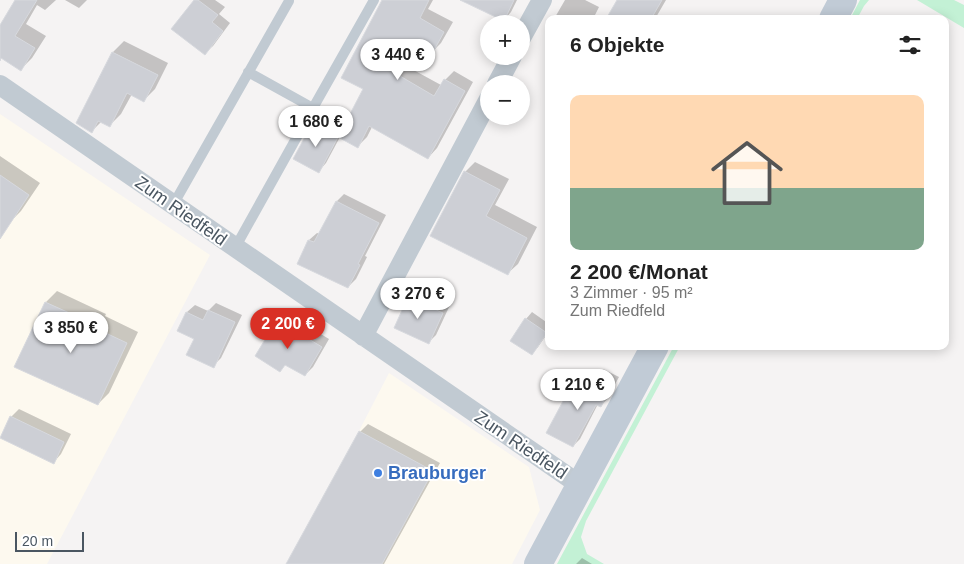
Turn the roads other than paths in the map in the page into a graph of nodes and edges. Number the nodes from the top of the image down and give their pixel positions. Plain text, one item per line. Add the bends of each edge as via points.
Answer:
1 (374, 0) edge
2 (542, 0) edge
3 (843, 0) edge
4 (289, 1) edge
5 (835, 15) edge
6 (530, 22) edge
7 (248, 72) junction
8 (0, 85) edge
9 (313, 108) junction
10 (480, 117) edge
11 (173, 205) junction
12 (235, 248) junction
13 (363, 336) junction
14 (653, 350) edge
15 (580, 485) junction
16 (538, 564) edge

1 - 9 lane
2 - 6 street
3 - 5 street
4 - 7 lane
7 - 9 lane
7 - 11 lane
8 - 11 street, Zum Riedfeld
9 - 12 lane
10 - 13 street
11 - 12 street, Zum Riedfeld
12 - 13 street, Zum Riedfeld
13 - 15 street, Zum Riedfeld
14 - 15 street
15 - 16 street

